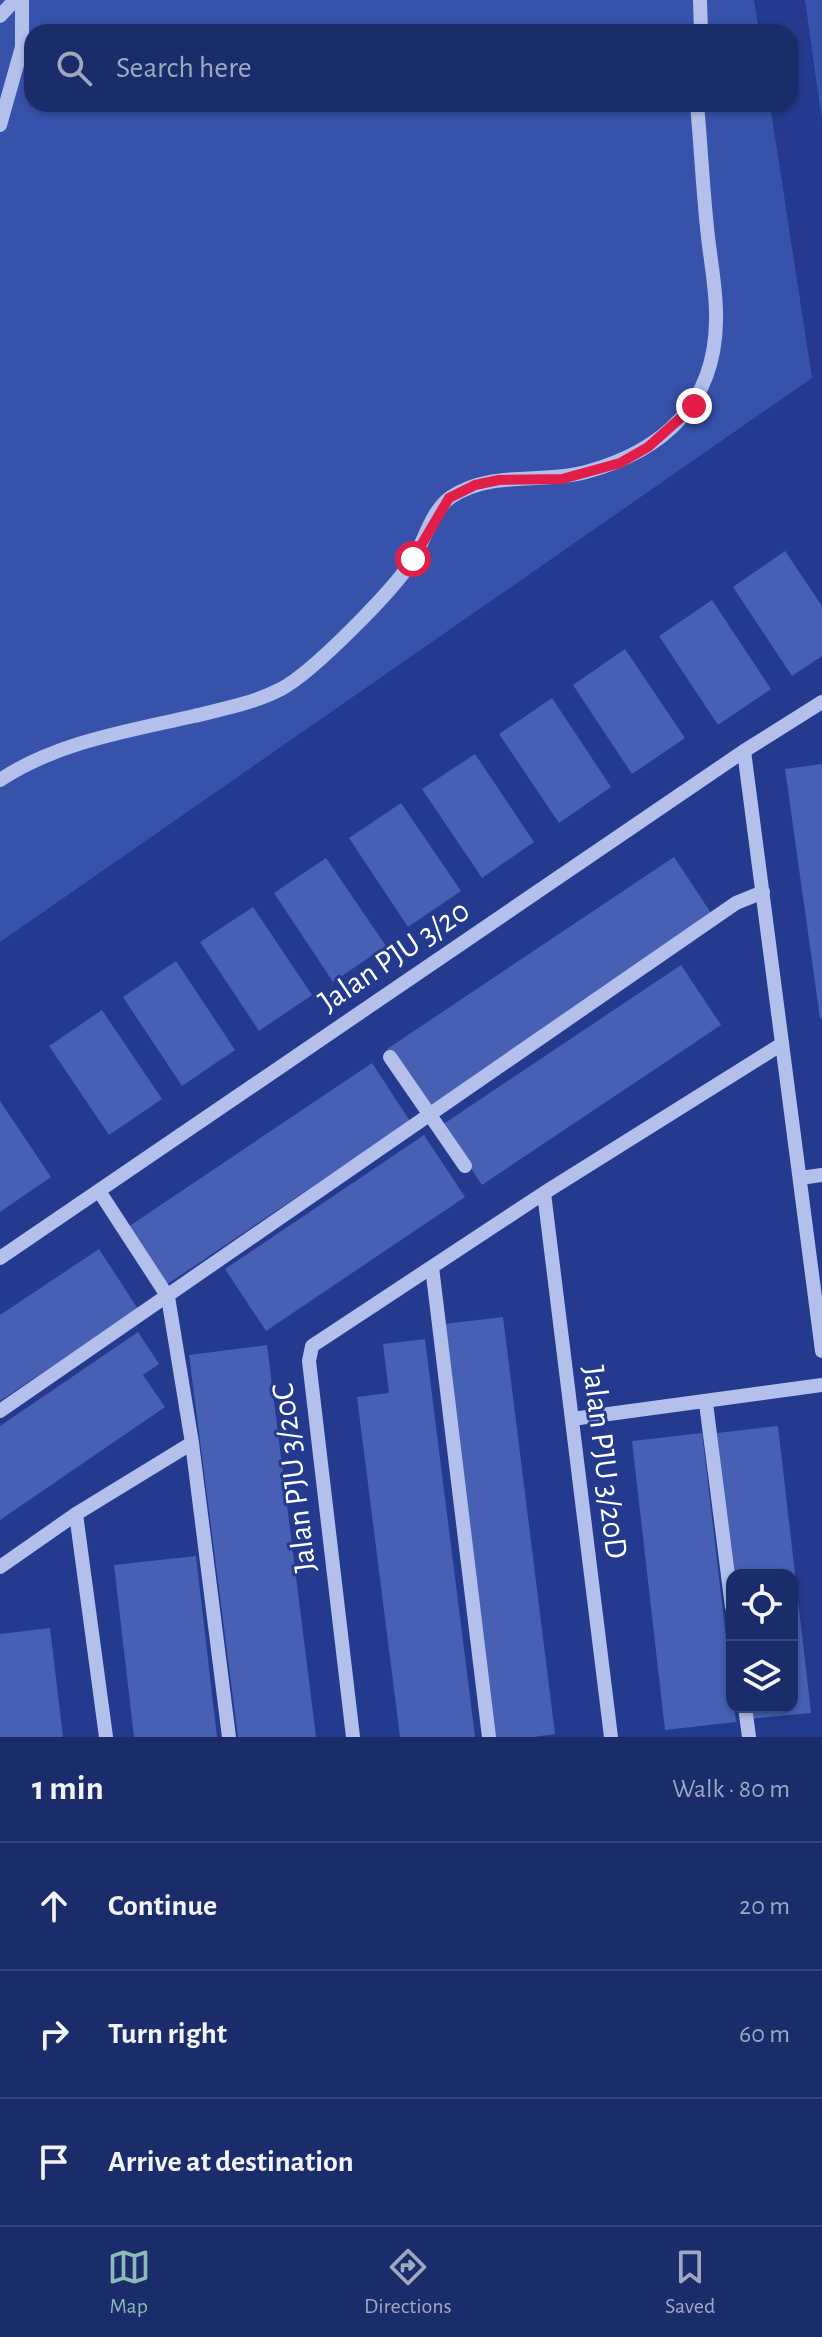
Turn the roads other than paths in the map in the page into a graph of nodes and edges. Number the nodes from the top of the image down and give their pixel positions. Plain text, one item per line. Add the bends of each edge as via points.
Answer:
1 (15, 0) edge
2 (22, 0) edge
3 (700, 0) edge
4 (0, 16) edge
5 (701, 24) edge
6 (698, 112) edge
7 (0, 125) edge
8 (822, 702) edge
9 (744, 751) junction
10 (0, 780) edge
11 (763, 892) junction
12 (782, 1044) junction
13 (390, 1057) dead end
14 (432, 1114) junction
15 (465, 1166) dead end
16 (822, 1175) edge
17 (800, 1178) junction
18 (99, 1191) junction
19 (544, 1193) junction
20 (815, 1242) edge
21 (0, 1258) edge
22 (432, 1267) junction
23 (168, 1297) junction
24 (822, 1351) edge
25 (822, 1385) edge
26 (706, 1403) junction
27 (0, 1411) edge
28 (572, 1419) junction
29 (192, 1443) junction
30 (76, 1514) junction
31 (0, 1567) edge
32 (727, 1569) edge
33 (746, 1713) edge
34 (106, 1737) edge
35 (229, 1737) edge
36 (353, 1737) edge
37 (489, 1737) edge
38 (611, 1737) edge
39 (749, 1737) edge

1 - 4 street
2 - 7 street via 22,47
3 - 5 street
6 - 10 street via 716,321 708,374 694,406 648,447 620,463 562,479 499,480 449,498 391,587 282,689 235,707 73,745
8 - 9 street, Jalan PJU 3/20
9 - 11 street
9 - 18 street, Jalan PJU 3/20
11 - 12 street
11 - 14 street via 736,903
12 - 17 street
12 - 19 street, Jalan PJU 3/20C
13 - 14 street
14 - 15 street
14 - 23 street
16 - 17 street
17 - 20 street
18 - 21 street, Jalan PJU 3/20
18 - 23 street
19 - 22 street, Jalan PJU 3/20C
19 - 28 street, Jalan PJU 3/20D
20 - 24 street
22 - 36 street, Jalan PJU 3/20C via 312,1346 309,1361
22 - 37 street
23 - 27 street
23 - 29 street
25 - 26 street
26 - 28 street
26 - 32 street
28 - 38 street, Jalan PJU 3/20D
29 - 30 street
29 - 35 street
30 - 31 street
30 - 34 street
33 - 39 street

